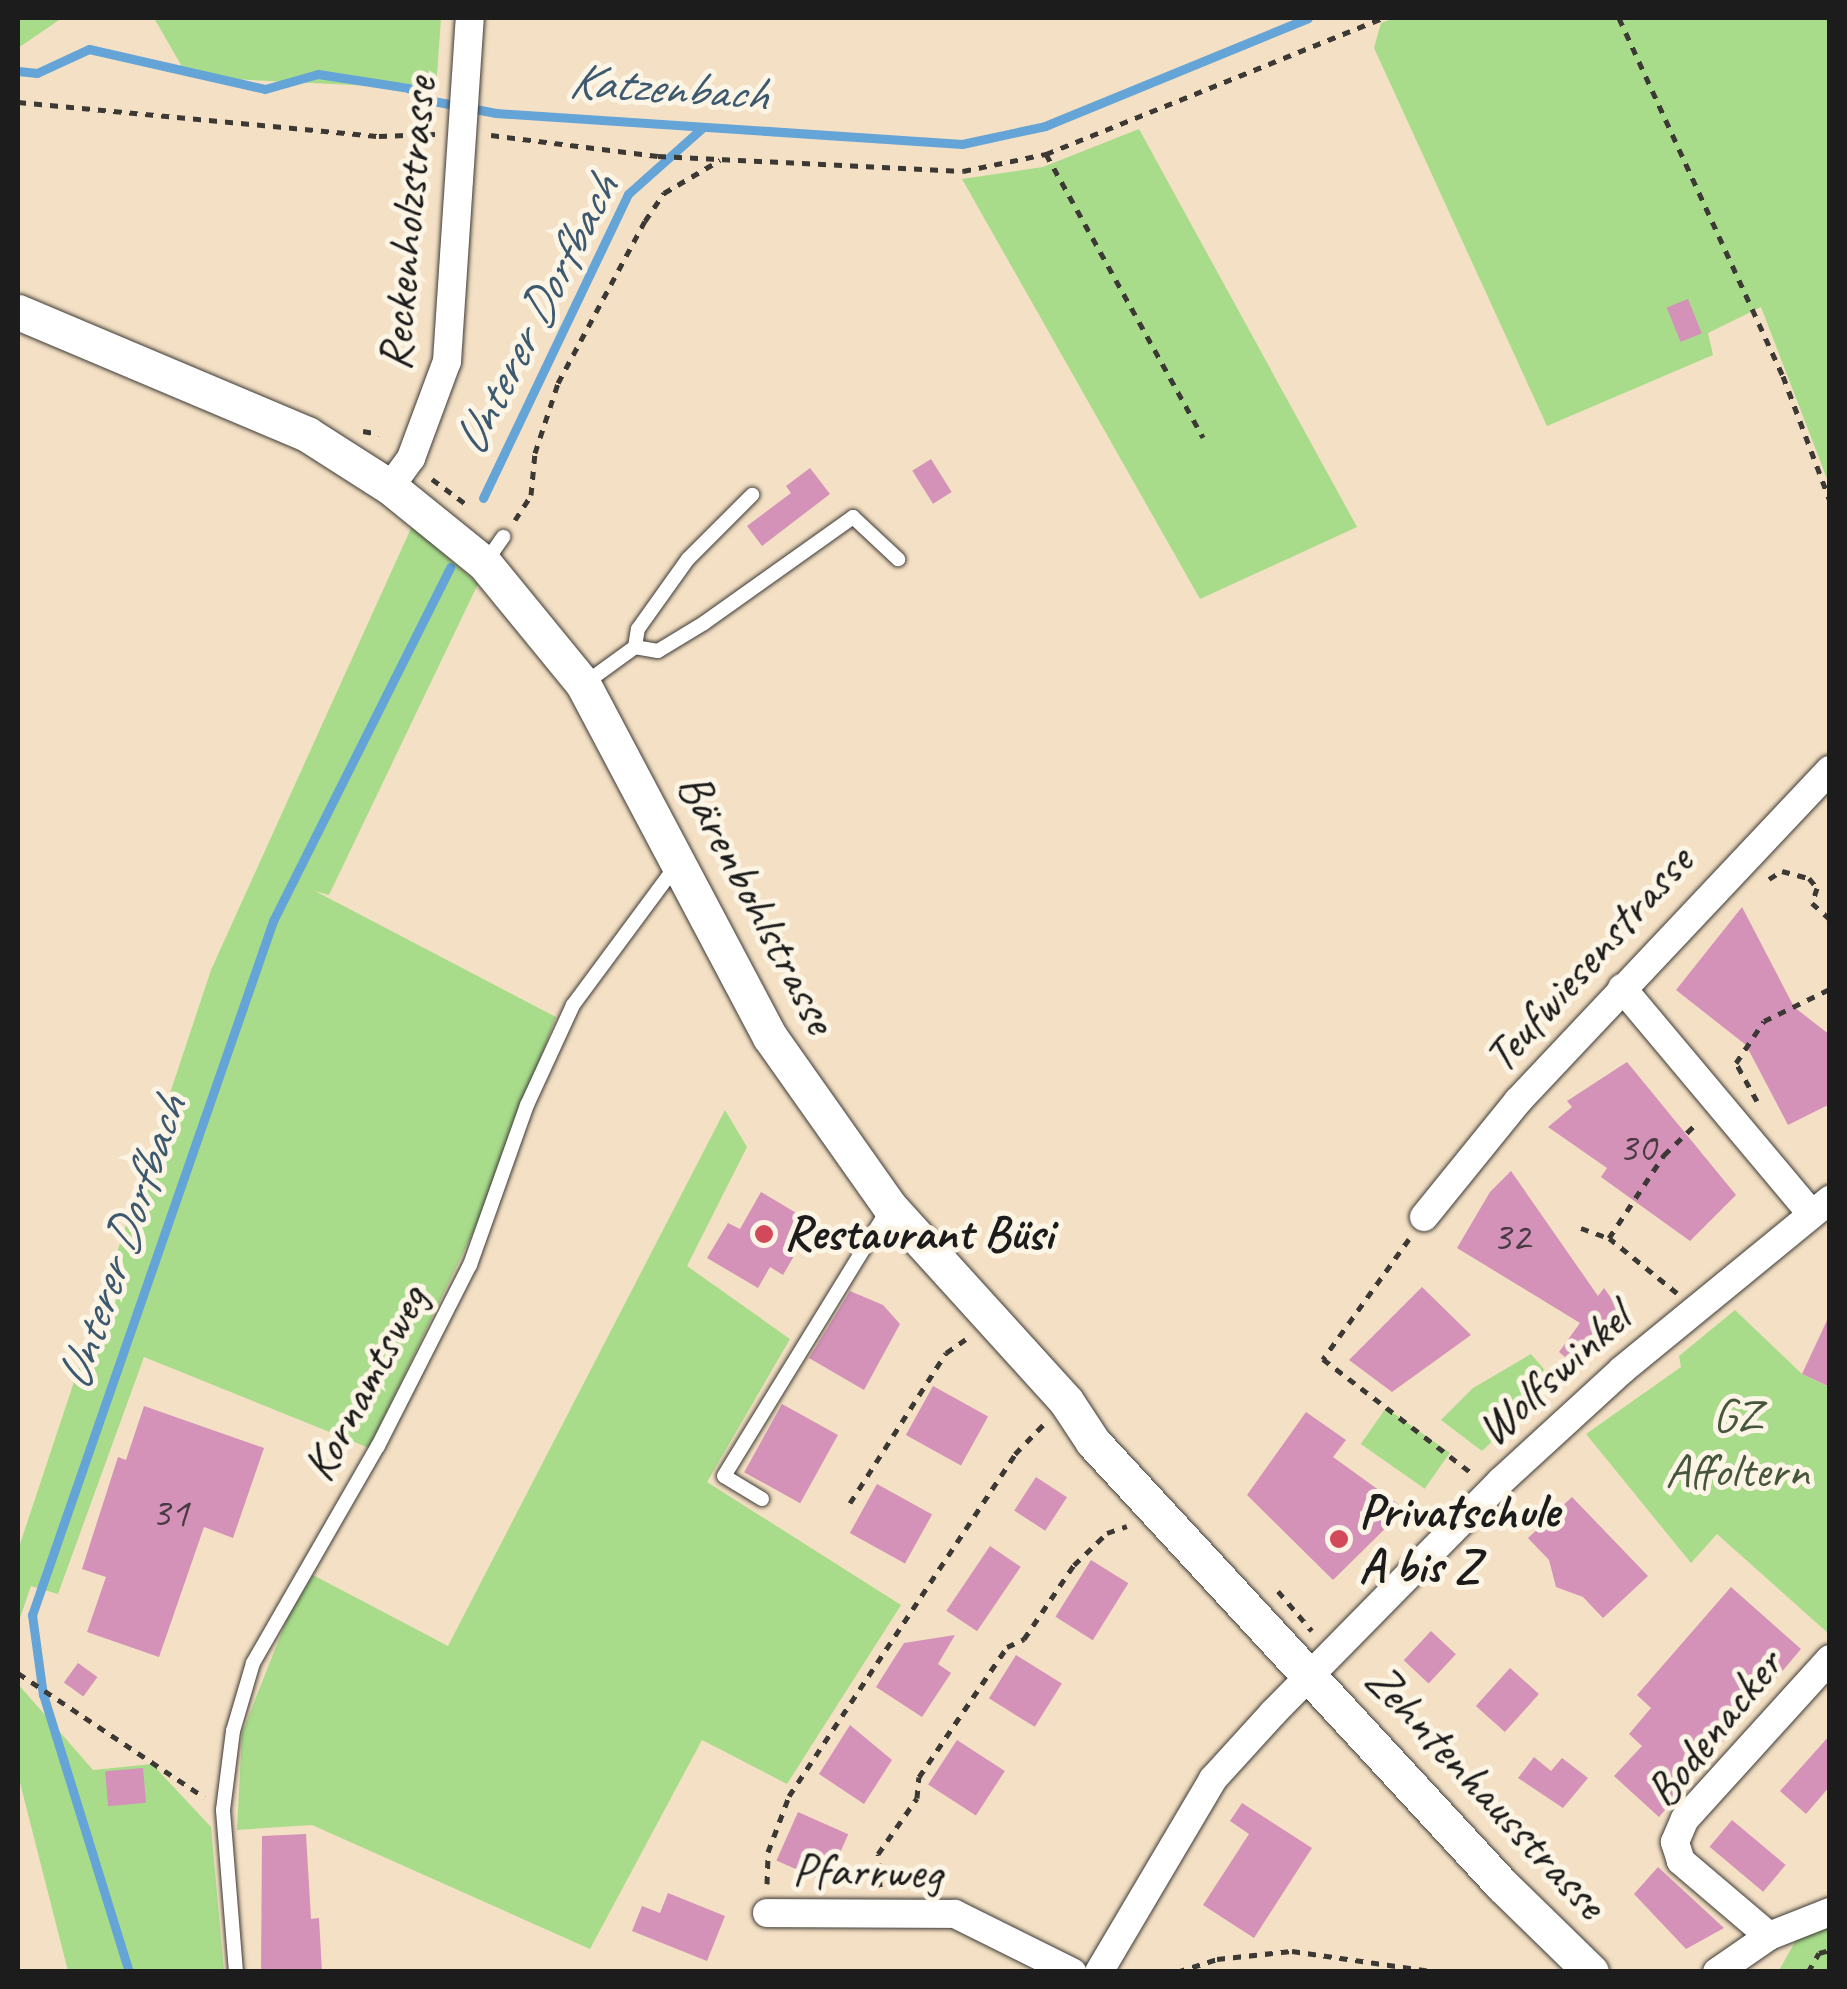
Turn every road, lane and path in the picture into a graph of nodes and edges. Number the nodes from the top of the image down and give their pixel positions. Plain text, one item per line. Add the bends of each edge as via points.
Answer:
1 (470, 18) edge
2 (1382, 18) edge
3 (1620, 18) edge
4 (18, 102) edge
5 (462, 130) junction
6 (1046, 154) junction
7 (723, 158) junction
8 (18, 312) edge
9 (1203, 437) dead end
10 (390, 487) junction
11 (752, 495) dead end
12 (1830, 501) edge
13 (494, 550) junction
14 (898, 559) dead end
15 (635, 646) junction
16 (583, 684) junction
17 (1830, 770) edge
18 (678, 862) junction
19 (1726, 875) junction
20 (1830, 918) edge
21 (1622, 988) junction
22 (1830, 988) edge
23 (1736, 1063) junction
24 (1715, 1100) junction
25 (1762, 1110) dead end
26 (1820, 1207) edge
27 (890, 1208) junction
28 (1424, 1218) joint
29 (1581, 1228) dead end
30 (1609, 1238) junction
31 (1694, 1308) junction
32 (977, 1332) dead end
33 (1050, 1418) dead end
34 (1473, 1474) dead end
35 (762, 1500) dead end
36 (850, 1503) dead end
37 (1136, 1520) dead end
38 (1273, 1586) dead end
39 (1312, 1624) dead end
40 (1830, 1659) edge
41 (18, 1674) edge
42 (1313, 1676) junction
43 (223, 1810) junction
44 (882, 1910) junction
45 (1830, 1912) edge
46 (766, 1913) joint
47 (1769, 1936) junction
48 (1830, 1950) edge
49 (236, 1972) edge
50 (1072, 1972) edge
51 (1099, 1972) edge
52 (1177, 1972) edge
53 (1438, 1972) edge
54 (1591, 1972) edge
55 (1717, 1972) edge
56 (1808, 1972) edge

1 - 5 street, Reckenholzstrasse
2 - 6 path
3 - 12 path via 1783,376
4 - 5 path via 379,136
5 - 7 path
5 - 10 street, Reckenholzstrasse via 446,360 417,445
6 - 7 path via 963,171
6 - 9 path
7 - 13 path via 664,193 644,221 558,383 535,453 531,495
8 - 10 street, Bärenbohlstrasse via 230,397 306,434
10 - 13 street, Bärenbohlstrasse
11 - 15 lane via 688,560 638,629
13 - 16 street, Bärenbohlstrasse
14 - 15 lane via 853,516 658,651
15 - 16 lane
16 - 18 street, Bärenbohlstrasse
17 - 19 street, Teufwiesenstrasse
18 - 27 street, Bärenbohlstrasse via 779,1050
18 - 43 lane, Kornamtsweg via 574,1005 527,1104 470,1265 378,1446 253,1663 233,1731
19 - 20 path via 1752,886 1796,871 1817,888 1812,903
19 - 21 street, Teufwiesenstrasse
21 - 24 street
21 - 28 street, Teufwiesenstrasse
22 - 23 path via 1764,1021
23 - 24 path
23 - 25 path
24 - 26 street
24 - 30 path via 1664,1155
26 - 31 street, Wolfswinkel
27 - 35 lane via 724,1476
27 - 42 street, Bärenbohlstrasse via 1066,1401 1093,1442
28 - 34 path via 1322,1359
29 - 30 path
30 - 31 path
31 - 42 street, Wolfswinkel via 1501,1482
32 - 36 path via 946,1353
33 - 46 path via 1015,1454 789,1796 768,1852
37 - 44 path via 1108,1533 1074,1565 1024,1639 1007,1647 919,1777 916,1798 878,1854
38 - 39 path
40 - 47 street, Bodenacker via 1685,1819 1675,1842 1681,1861
41 - 43 path
42 - 51 street, Wolfswinkel via 1213,1779
42 - 54 street, Zehntenhausstrasse via 1502,1885
43 - 49 lane, Kornamtsweg
44 - 46 street, Pfarrweg
44 - 50 street, Pfarrweg via 955,1914
45 - 47 street
47 - 55 street
48 - 56 path via 1819,1953
52 - 53 path via 1217,1959 1292,1951

